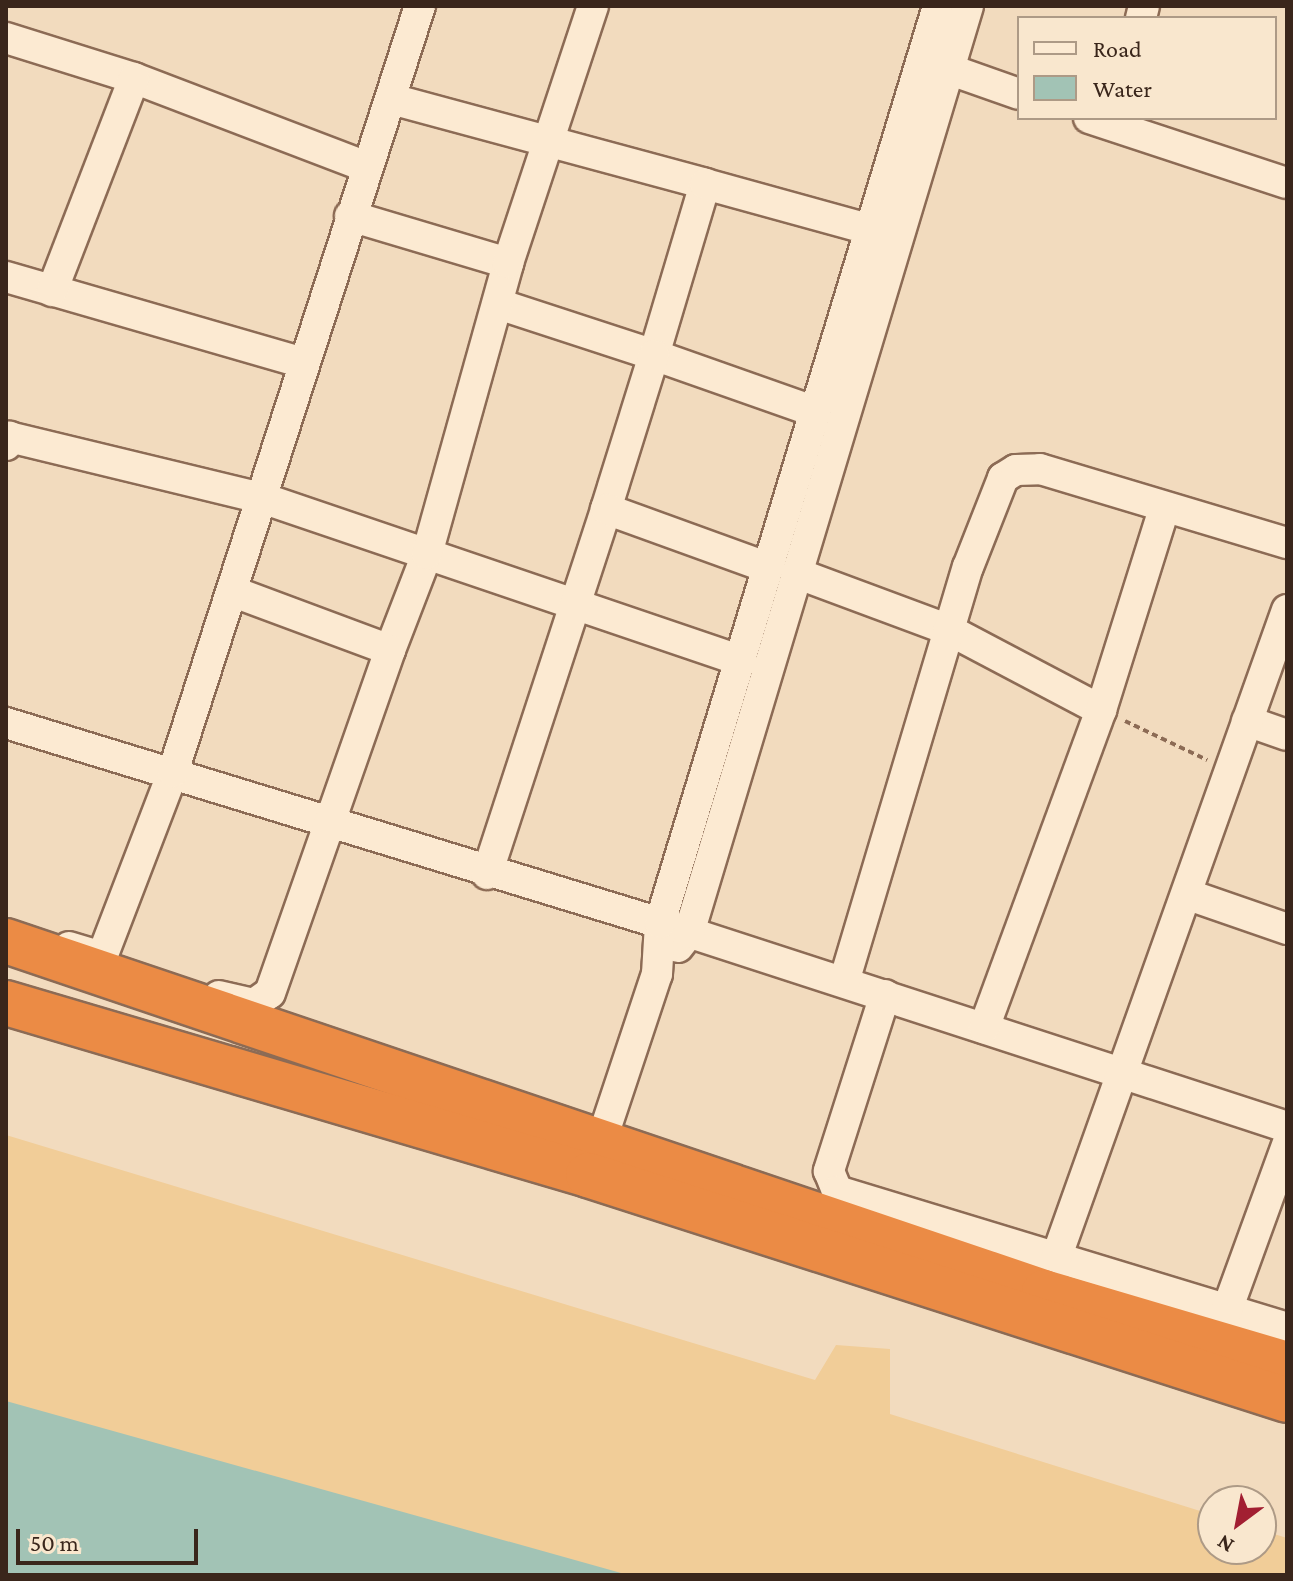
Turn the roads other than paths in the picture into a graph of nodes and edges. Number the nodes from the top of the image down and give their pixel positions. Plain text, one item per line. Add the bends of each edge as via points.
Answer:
1 (420, 6) edge
2 (593, 6) edge
3 (938, 6) edge
4 (968, 6) edge
5 (6, 38) edge
6 (934, 65) junction
7 (134, 78) junction
8 (1017, 93) edge
9 (391, 99) junction
10 (1105, 121) edge
11 (549, 139) junction
12 (367, 167) junction
13 (1287, 183) edge
14 (705, 184) junction
15 (350, 216) junction
16 (868, 229) junction
17 (508, 263) junction
18 (6, 277) edge
19 (52, 291) junction
20 (498, 304) junction
21 (654, 355) junction
22 (301, 362) junction
23 (813, 411) junction
24 (7, 440) edge
25 (265, 499) junction
26 (606, 509) junction
27 (1164, 509) junction
28 (1287, 543) edge
29 (427, 554) junction
30 (782, 570) junction
31 (234, 592) junction
32 (575, 602) junction
33 (1287, 610) edge
34 (949, 630) junction
35 (390, 650) junction
36 (742, 661) junction
37 (1101, 710) junction
38 (1247, 721) junction
39 (6, 723) edge
40 (1287, 735) edge
41 (173, 772) junction
42 (330, 823) junction
43 (487, 874) junction
44 (1189, 895) junction
45 (660, 923) junction
46 (6, 927) edge
47 (1287, 929) edge
48 (689, 933) junction
49 (6, 941) edge
50 (102, 957) junction
51 (657, 974) junction
52 (844, 982) junction
53 (885, 995) junction
54 (6, 1003) edge
55 (984, 1028) junction
56 (1121, 1077) junction
57 (1287, 1127) edge
58 (1287, 1145) edge
59 (596, 1158) junction
60 (1051, 1275) junction
61 (1227, 1310) junction
62 (1287, 1328) edge
63 (1287, 1364) edge
64 (1287, 1400) edge

1 - 9 street
2 - 11 street
3 - 6 street
4 - 6 street
5 - 7 street
6 - 8 street
6 - 16 street
6 - 30 street
7 - 12 street
7 - 19 street
9 - 11 street
9 - 12 street
10 - 13 street
11 - 14 street
11 - 17 street
12 - 15 street
14 - 16 street
14 - 21 street
15 - 17 street
15 - 22 street
16 - 23 street
17 - 20 street
18 - 19 street
19 - 22 street
20 - 21 street
20 - 29 street
21 - 23 street
21 - 26 street
22 - 25 street
23 - 30 street
24 - 25 street
25 - 29 street
25 - 31 street
26 - 30 street
26 - 32 street
27 - 28 street
27 - 34 street via 1040,469 1016,470 996,488
27 - 37 street
29 - 32 street
29 - 35 street
30 - 34 street
30 - 36 street
30 - 48 street
31 - 35 street
31 - 41 street
32 - 36 street
32 - 43 street
33 - 38 street
34 - 37 street
34 - 52 street
35 - 42 street
36 - 45 street
37 - 55 street
38 - 40 street
38 - 44 street
39 - 41 street
41 - 42 street
41 - 50 street
42 - 43 street
42 - 50 street via 263,1000 243,1004
43 - 45 street
44 - 47 street
44 - 56 street
45 - 48 street
45 - 51 street
46 - 50 street
48 - 51 street
48 - 52 street
49 - 59 highway
51 - 59 street
52 - 53 street
53 - 55 street
53 - 60 street via 829,1171 833,1187
54 - 59 highway
55 - 56 street
56 - 57 street
56 - 60 street
58 - 61 street
59 - 60 highway
59 - 64 highway
60 - 61 street
60 - 63 highway
61 - 62 street

